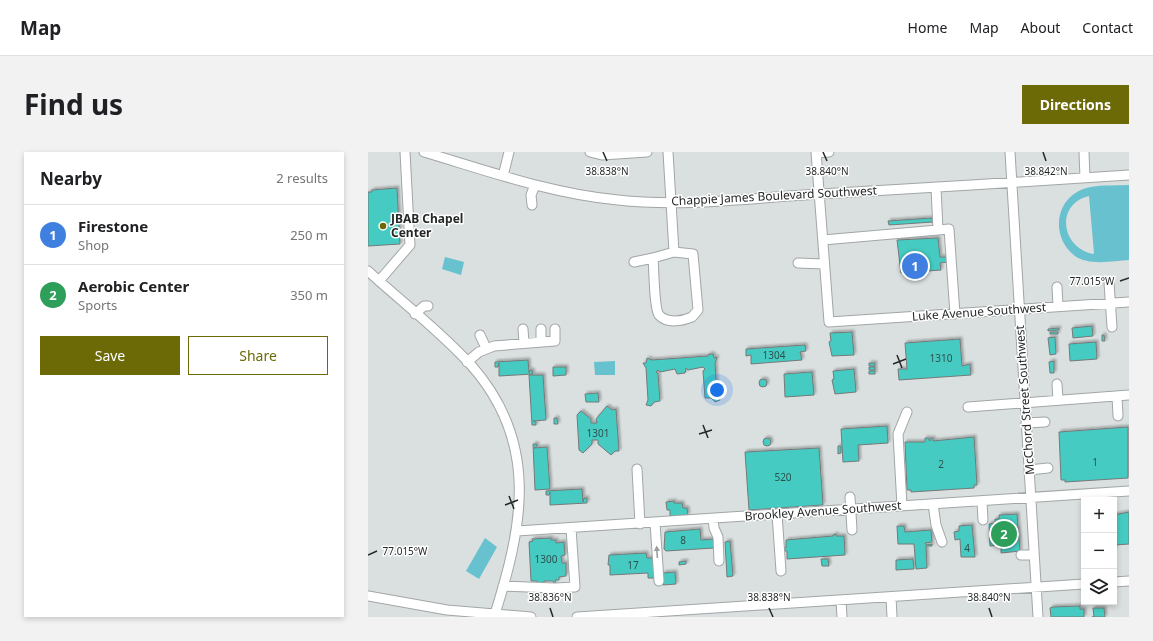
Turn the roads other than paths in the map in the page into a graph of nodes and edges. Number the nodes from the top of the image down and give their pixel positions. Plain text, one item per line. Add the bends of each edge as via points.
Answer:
1 (405, 152) edge
2 (424, 152) edge
3 (509, 152) edge
4 (590, 152) edge
5 (647, 152) edge
6 (668, 152) edge
7 (816, 152) edge
8 (829, 152) edge
9 (1010, 152) edge
10 (1084, 152) edge
11 (1129, 175) edge
12 (503, 176) junction
13 (1085, 178) junction
14 (1011, 182) junction
15 (535, 185) junction
16 (936, 187) junction
17 (819, 194) junction
18 (671, 202) junction
19 (532, 205) dead end
20 (938, 230) junction
21 (822, 240) junction
22 (674, 252) junction
23 (653, 258) junction
24 (634, 262) dead end
25 (798, 263) dead end
26 (824, 264) junction
27 (368, 271) edge
28 (379, 281) junction
29 (1109, 283) dead end
30 (1056, 287) dead end
31 (1129, 302) edge
32 (1110, 303) junction
33 (428, 306) dead end
34 (1058, 306) junction
35 (1019, 309) junction
36 (415, 314) junction
37 (955, 314) junction
38 (1112, 327) dead end
39 (523, 329) dead end
40 (540, 329) dead end
41 (555, 329) dead end
42 (480, 335) dead end
43 (541, 342) junction
44 (524, 344) junction
45 (486, 348) junction
46 (467, 362) junction
47 (1057, 384) dead end
48 (1129, 395) edge
49 (1117, 396) junction
50 (1058, 400) junction
51 (1025, 402) junction
52 (968, 407) dead end
53 (908, 412) dead end
54 (1118, 416) dead end
55 (1045, 422) dead end
56 (1026, 423) junction
57 (1048, 468) dead end
58 (637, 469) dead end
59 (1029, 470) junction
60 (1129, 491) edge
61 (850, 497) dead end
62 (1031, 497) junction
63 (982, 501) junction
64 (933, 504) junction
65 (902, 506) junction
66 (850, 510) junction
67 (777, 514) junction
68 (713, 519) junction
69 (983, 520) dead end
70 (655, 522) junction
71 (640, 524) junction
72 (571, 528) junction
73 (852, 530) dead end
74 (517, 531) junction
75 (942, 542) dead end
76 (1037, 554) junction
77 (1022, 555) dead end
78 (719, 561) dead end
79 (781, 571) dead end
80 (659, 581) dead end
81 (1129, 581) edge
82 (1117, 582) edge
83 (1081, 584) edge
84 (503, 586) junction
85 (1036, 587) junction
86 (368, 596) edge
87 (891, 597) junction
88 (841, 600) junction
89 (495, 616) edge
90 (623, 616) edge
91 (531, 617) edge
92 (577, 617) edge
93 (842, 617) edge
94 (892, 617) edge
95 (1038, 617) edge

1 - 28 street via 410,245
2 - 12 street, Chappie James Boulevard Southwest
3 - 12 street
4 - 5 street via 602,155
6 - 18 street
7 - 8 street
7 - 17 street
9 - 14 street, McChord Street Southwest
10 - 13 street
11 - 13 street, Chappie James Boulevard Southwest
12 - 15 street, Chappie James Boulevard Southwest
13 - 14 street, Chappie James Boulevard Southwest
14 - 16 street, Chappie James Boulevard Southwest
14 - 35 street, McChord Street Southwest
15 - 18 street, Chappie James Boulevard Southwest via 600,198 632,202
15 - 19 street
16 - 17 street, Chappie James Boulevard Southwest
16 - 20 street
17 - 18 street, Chappie James Boulevard Southwest
17 - 21 street
18 - 22 street
20 - 21 street
20 - 37 street via 949,229
21 - 26 street
22 - 23 street
22 - 23 street via 693,254 698,310 688,319 672,321 658,314
23 - 24 street
25 - 26 street
26 - 37 street, Luke Avenue Southwest via 829,322
27 - 28 street
28 - 36 street
29 - 32 street
30 - 34 street
31 - 32 street, Luke Avenue Southwest
32 - 34 street, Luke Avenue Southwest
32 - 38 street
33 - 36 street via 424,306
34 - 35 street, Luke Avenue Southwest
35 - 37 street, Luke Avenue Southwest
35 - 51 street, McChord Street Southwest
36 - 46 street
39 - 44 street
40 - 43 street
41 - 43 street via 556,341
42 - 45 street
43 - 44 street
44 - 45 street
45 - 46 street
46 - 74 street via 485,383 498,404 514,446 520,491
47 - 50 street
48 - 49 street
49 - 50 street
49 - 54 street
50 - 51 street
51 - 52 street
51 - 56 street, McChord Street Southwest
53 - 65 street via 898,434 897,486
55 - 56 street
56 - 59 street, McChord Street Southwest
57 - 59 street
58 - 71 street
59 - 62 street, McChord Street Southwest
60 - 62 street, Brookley Avenue Southwest
61 - 66 street
62 - 63 street, Brookley Avenue Southwest
62 - 76 street, McChord Street Southwest via 1036,518
63 - 64 street, Brookley Avenue Southwest
63 - 69 street
64 - 65 street, Brookley Avenue Southwest
64 - 75 street
65 - 66 street, Brookley Avenue Southwest
66 - 67 street, Brookley Avenue Southwest
66 - 73 street
67 - 68 street, Brookley Avenue Southwest via 728,514
67 - 79 street
68 - 70 street, Brookley Avenue Southwest
68 - 78 street via 718,537
70 - 71 street, Brookley Avenue Southwest
80 -> 70 street
71 - 72 street, Brookley Avenue Southwest
72 - 74 street, Brookley Avenue Southwest
72 - 84 street via 575,587
74 - 84 street
76 - 77 street
76 - 85 street, McChord Street Southwest
81 - 82 street
83 - 85 street
84 - 89 street
85 - 87 street
85 - 95 street, McChord Street Southwest
86 - 89 street
87 - 88 street
87 - 94 street
88 - 90 street
88 - 93 street
89 - 91 street
90 - 92 street

